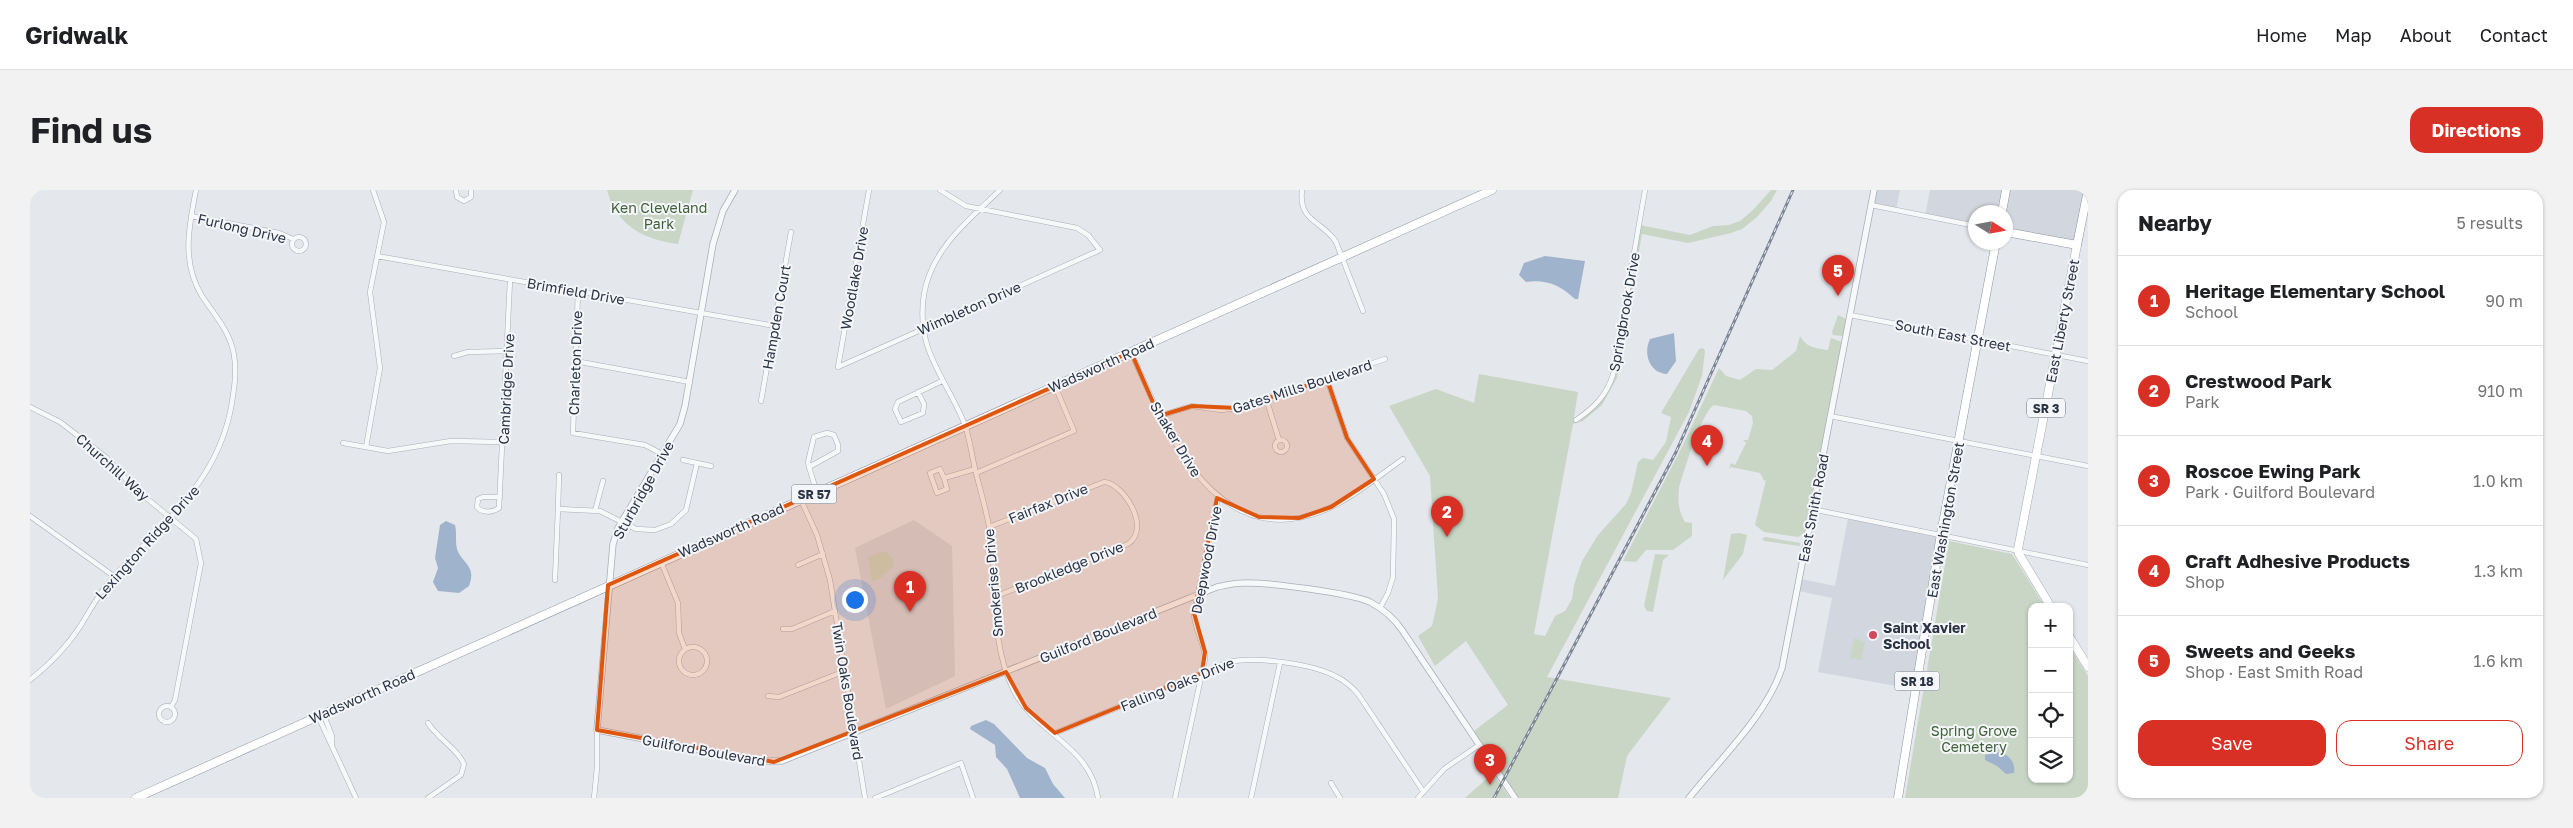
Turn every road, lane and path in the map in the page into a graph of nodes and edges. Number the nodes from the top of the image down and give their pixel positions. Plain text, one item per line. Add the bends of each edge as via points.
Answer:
1 (196, 190) edge
2 (374, 190) edge
3 (456, 190) edge
4 (471, 190) edge
5 (736, 190) edge
6 (869, 190) edge
7 (940, 190) edge
8 (1000, 190) edge
9 (1302, 190) edge
10 (1492, 190) edge
11 (1645, 190) edge
12 (1874, 190) edge
13 (2006, 190) edge
14 (2088, 190) edge
15 (1871, 205) junction
16 (2003, 205) edge
17 (981, 209) junction
18 (191, 216) junction
19 (1968, 224) edge
20 (791, 232) dead end
21 (2013, 233) edge
22 (293, 239) dead end
23 (2077, 245) junction
24 (1995, 250) edge
25 (377, 256) junction
26 (1343, 257) junction
27 (510, 280) junction
28 (578, 292) junction
29 (1363, 311) dead end
30 (702, 313) junction
31 (1850, 315) junction
32 (775, 326) junction
33 (924, 329) junction
34 (1978, 340) junction
35 (508, 351) junction
36 (1131, 352) junction
37 (2056, 355) junction
38 (454, 356) dead end
39 (1385, 359) dead end
40 (575, 361) junction
41 (2088, 361) edge
42 (838, 367) joint
43 (1327, 379) junction
44 (942, 381) junction
45 (690, 382) junction
46 (1055, 386) junction
47 (918, 392) junction
48 (1266, 398) junction
49 (761, 401) dead end
50 (30, 407) edge
51 (1159, 416) junction
52 (1830, 416) junction
53 (1576, 420) dead end
54 (965, 425) junction
55 (1279, 440) dead end
56 (1959, 441) junction
57 (503, 442) junction
58 (343, 443) dead end
59 (366, 447) junction
60 (662, 454) junction
61 (2036, 456) junction
62 (1403, 459) dead end
63 (683, 460) dead end
64 (697, 463) junction
65 (711, 466) dead end
66 (2088, 466) edge
67 (809, 467) junction
68 (976, 471) junction
69 (559, 475) dead end
70 (944, 478) junction
71 (1374, 479) junction
72 (603, 481) dead end
73 (817, 493) junction
74 (500, 497) junction
75 (1218, 497) junction
76 (801, 500) junction
77 (558, 509) junction
78 (1812, 509) junction
79 (595, 511) junction
80 (30, 516) edge
81 (171, 517) junction
82 (622, 522) junction
83 (989, 527) junction
84 (1139, 530) joint
85 (1941, 534) junction
86 (2018, 549) junction
87 (824, 554) junction
88 (660, 561) junction
89 (798, 565) dead end
90 (2088, 565) edge
91 (114, 576) junction
92 (555, 580) dead end
93 (608, 585) junction
94 (1198, 595) junction
95 (994, 597) junction
96 (2048, 603) edge
97 (1380, 608) junction
98 (836, 611) junction
99 (783, 628) dead end
100 (2073, 643) edge
101 (685, 649) junction
102 (1280, 662) junction
103 (2088, 667) edge
104 (845, 671) junction
105 (1006, 672) junction
106 (1202, 673) junction
107 (30, 680) edge
108 (768, 696) dead end
109 (171, 707) dead end
110 (320, 714) junction
111 (428, 723) dead end
112 (597, 730) junction
113 (854, 733) junction
114 (1055, 734) junction
115 (1479, 745) junction
116 (1332, 783) dead end
117 (1423, 791) junction
118 (136, 798) edge
119 (356, 798) edge
120 (428, 798) edge
121 (594, 798) edge
122 (865, 798) edge
123 (875, 798) edge
124 (972, 798) edge
125 (1098, 798) edge
126 (1175, 798) edge
127 (1251, 798) edge
128 (1340, 798) edge
129 (1418, 798) edge
130 (1515, 798) edge
131 (1689, 798) edge
132 (1898, 798) edge

1 - 18 street, Lexington Ridge Drive
2 - 25 street via 384,222
3 - 4 street via 464,201 471,197
5 - 30 street, Sturbridge Drive via 723,211 713,244
6 - 42 street, Woodlake Drive
7 - 17 street via 960,204
8 - 17 street, Smokerise Drive
9 - 26 street via 1302,205 1308,216 1330,233
10 - 26 main road, Wadsworth Road / SR 57
11 - 53 street, Springbrook Drive via 1613,375 1608,390 1598,403
12 - 15 street, East Smith Road
13 - 16 main road
14 - 23 main road, East Liberty Street / SR 3
15 - 19 street
15 - 31 street, East Smith Road
17 - 33 street, Smokerise Drive via 951,237 935,262 924,293
17 - 33 street, Wimbleton Drive via 1076,228 1093,240 1100,250
18 - 22 street, Furlong Drive
18 - 81 street, Lexington Ridge Drive via 187,247 190,268 200,293 228,336 235,376 228,423 216,456 200,484
20 - 32 street, Hampden Court
21 - 23 main road
23 - 37 main road, East Liberty Street / SR 3
24 - 34 main road, East Washington Street / SR 18
25 - 27 street, Brimfield Drive
25 - 59 street via 370,292 380,368
26 - 29 street
26 - 36 main road, Wadsworth Road / SR 57
27 - 28 street, Brimfield Drive
27 - 35 street, Cambridge Drive
28 - 30 street, Brimfield Drive
28 - 40 street, Charleton Drive
30 - 32 street, Brimfield Drive
30 - 45 street, Sturbridge Drive
31 - 34 street, South East Street
31 - 52 street, East Smith Road
32 - 49 street, Hampden Court
33 - 42 street, Wimbleton Drive
33 - 44 street, Smokerise Drive via 932,362
34 - 37 street, South East Street
34 - 56 main road, East Washington Street / SR 18
35 - 38 street via 468,352
35 - 57 street, Cambridge Drive
36 - 46 main road, Wadsworth Road / SR 57
36 - 51 street, Shaker Drive
37 - 41 street, South East Street
37 - 61 main road, East Liberty Street / SR 3
39 - 43 street, Gates Mills Boulevard
40 - 45 street
40 - 60 street, Charleton Drive via 573,433 645,446
43 - 48 street, Gates Mills Boulevard
43 - 71 street via 1347,438
44 - 47 street
44 - 54 street, Smokerise Drive
45 - 60 street, Sturbridge Drive via 680,424
46 - 54 main road, Wadsworth Road / SR 57
46 - 68 street via 1074,431
47 - 47 street via 896,404 901,422 923,413 924,404
48 - 51 street, Gates Mills Boulevard via 1230,409 1192,406
48 - 55 street
50 - 81 street, Churchill Way via 60,422 112,462 133,487
51 - 75 street, Shaker Drive via 1194,473
52 - 56 street
52 - 78 street, East Smith Road
54 - 68 street, Smokerise Drive
54 - 73 main road, Wadsworth Road / SR 57
56 - 61 street
56 - 85 main road, East Washington Street / SR 18
57 - 59 street via 451,441 388,451
57 - 74 street, Cambridge Drive
58 - 59 street
60 - 82 street, Sturbridge Drive
61 - 66 street
61 - 86 main road, East Liberty Street / SR 3
62 - 71 street, Shaker Drive
63 - 64 street
64 - 65 street
64 - 82 street via 689,502 679,518 655,530 636,529
67 - 67 street via 838,451 834,435 827,432 814,437
67 - 73 street
68 - 70 street
68 - 83 street, Smokerise Drive
69 - 77 street
70 - 70 street via 940,469 930,473 937,493 947,489
71 - 75 street, Shaker Drive via 1331,507 1299,518 1259,516
71 - 97 street via 1389,503 1394,527 1393,578
72 - 79 street
73 - 76 main road, Wadsworth Road / SR 57
74 - 74 street via 499,508 495,511 481,511 477,507 482,496
75 - 94 street, Deepwood Drive
76 - 87 street, Twin Oaks Boulevard
76 - 88 main road, Wadsworth Road / SR 57
77 - 79 street
77 - 92 street
78 - 85 street
78 - 131 street, East Smith Road via 1782,668 1775,686 1763,706
79 - 82 street
80 - 91 street
81 - 91 street, Lexington Ridge Drive
81 - 109 street, Churchill Way via 196,539 201,563
82 - 93 street, Sturbridge Drive via 613,544
83 - 84 street, Fairfax Drive via 1100,482 1108,482 1119,488 1137,517
83 - 95 street, Smokerise Drive
84 - 95 street, Brookledge Drive via 1128,544
85 - 86 street
85 - 132 main road, East Washington Street / SR 18
86 - 90 street
86 - 96 main road
87 - 89 street
87 - 98 street, Twin Oaks Boulevard
88 - 93 main road, Wadsworth Road / SR 57
88 - 101 street via 678,603 679,633
91 - 107 street, Lexington Ridge Drive via 67,645
93 - 110 main road, Wadsworth Road / SR 57
93 - 112 street, Sturbridge Drive
94 - 97 street, Guilford Boulevard via 1226,585 1255,583 1351,596
94 - 105 street, Guilford Boulevard
94 - 106 street, Deepwood Drive via 1194,618 1205,652
95 - 105 street, Smokerise Drive via 997,637
97 - 115 street, Guilford Boulevard via 1402,630
98 - 99 street via 792,629
98 - 104 street, Twin Oaks Boulevard
100 - 103 main road
101 - 101 street via 679,656 682,669 689,674 702,671 706,663 702,650 694,647
102 - 106 street, Falling Oaks Drive via 1242,659
102 - 117 street, Falling Oaks Drive via 1330,673 1352,688
102 - 127 street
104 - 108 street via 779,697
104 - 113 street, Twin Oaks Boulevard
105 - 113 street, Guilford Boulevard
105 - 114 street, Smokerise Drive via 1021,702
106 - 114 street, Falling Oaks Drive
106 - 126 street, Deepwood Drive
110 - 118 main road, Wadsworth Road / SR 57
110 - 119 street
111 - 120 street via 436,736 461,757 464,764 461,775
112 - 113 street, Guilford Boulevard via 774,762 789,760
112 - 121 street, Sturbridge Drive via 598,768
113 - 122 street, Twin Oaks Boulevard
114 - 125 street, Smokerise Drive via 1086,764
115 - 117 street via 1444,769
115 - 130 street, Guilford Boulevard
116 - 128 street
117 - 129 street
123 - 124 street via 961,763

